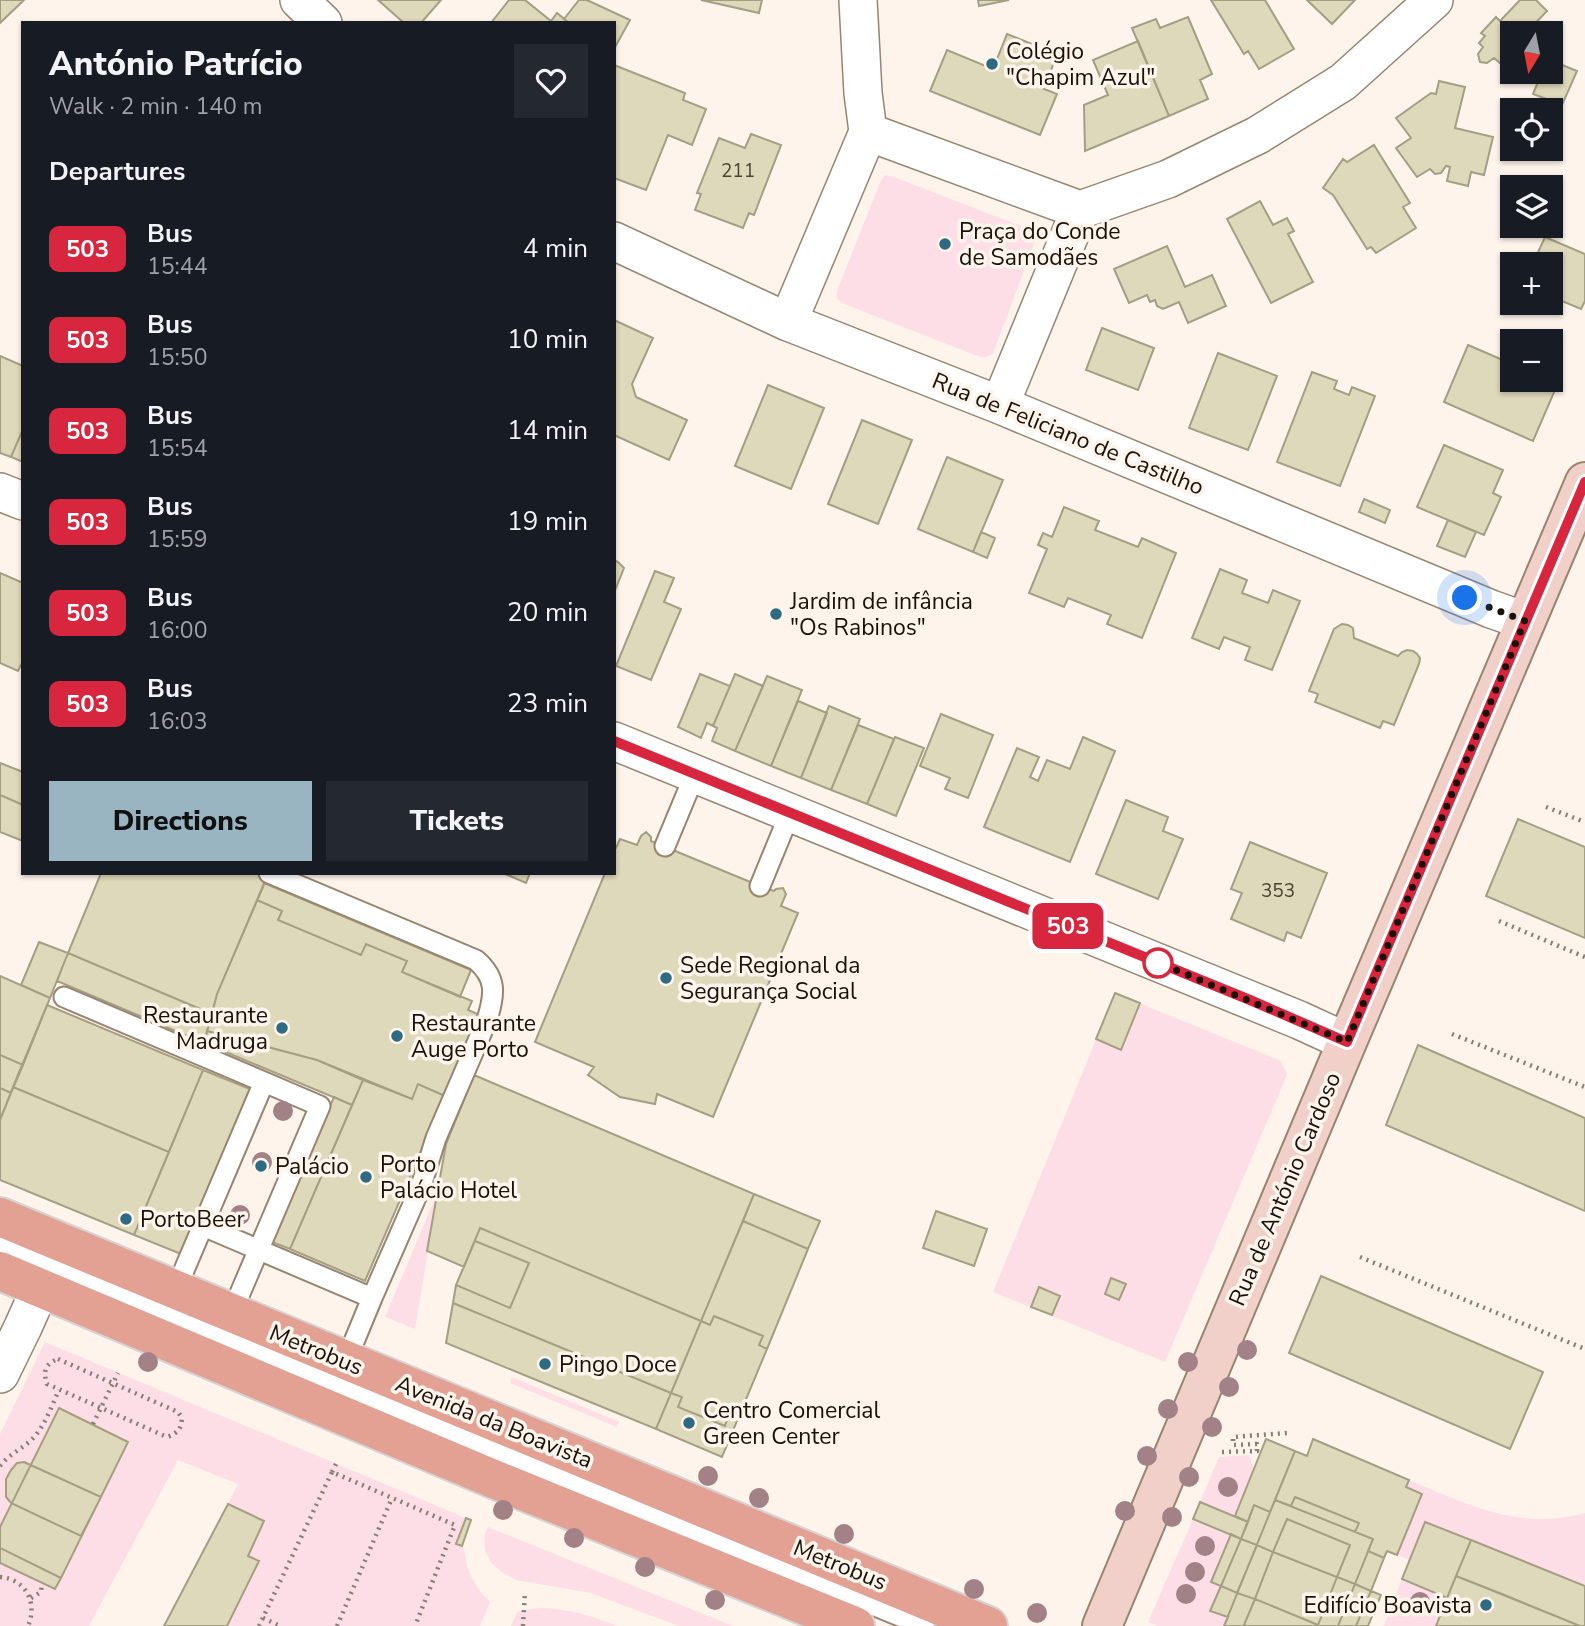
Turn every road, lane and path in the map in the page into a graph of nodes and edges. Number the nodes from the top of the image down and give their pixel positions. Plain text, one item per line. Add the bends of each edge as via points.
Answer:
1 (299, 0) edge
2 (858, 0) edge
3 (1434, 0) edge
4 (321, 21) edge
5 (868, 132) junction
6 (1080, 210) junction
7 (616, 242) edge
8 (788, 322) junction
9 (1000, 405) junction
10 (1585, 482) edge
11 (0, 492) edge
12 (21, 500) edge
13 (1525, 621) junction
14 (616, 742) edge
15 (695, 774) junction
16 (1546, 807) dead end
17 (790, 813) junction
18 (1585, 822) edge
19 (665, 846) dead end
20 (274, 875) edge
21 (760, 886) dead end
22 (1499, 921) dead end
23 (1585, 957) edge
24 (64, 997) dead end
25 (1452, 1034) dead end
26 (1347, 1042) junction
27 (264, 1083) junction
28 (1585, 1087) edge
29 (0, 1217) edge
30 (203, 1226) junction
31 (0, 1246) edge
32 (259, 1250) junction
33 (1360, 1257) dead end
34 (50, 1266) junction
35 (0, 1272) edge
36 (176, 1289) junction
37 (372, 1298) junction
38 (232, 1312) junction
39 (1585, 1349) edge
40 (346, 1361) junction
41 (118, 1373) dead end
42 (0, 1374) edge
43 (113, 1384) junction
44 (59, 1390) junction
45 (101, 1408) junction
46 (93, 1424) dead end
47 (1287, 1433) dead end
48 (1222, 1452) dead end
49 (336, 1464) dead end
50 (0, 1466) edge
51 (332, 1472) junction
52 (392, 1498) junction
53 (0, 1577) edge
54 (42, 1583) dead end
55 (525, 1592) dead end
56 (31, 1598) junction
57 (263, 1618) junction
58 (28, 1626) edge
59 (259, 1626) edge
60 (279, 1626) edge
61 (337, 1626) edge
62 (415, 1626) edge
63 (523, 1626) edge
64 (855, 1626) edge
65 (923, 1626) edge
66 (988, 1626) edge
67 (1102, 1626) edge

1 - 4 street
2 - 5 street
3 - 6 street via 1343,82 1258,135 1168,179
5 - 6 street
5 - 8 street
6 - 9 street
7 - 8 street, Rua de Feliciano de Castilho
8 - 9 street, Rua de Feliciano de Castilho
9 - 13 street, Rua de Feliciano de Castilho
10 - 13 street, Rua de António Cardoso
11 - 12 street
13 - 26 street, Rua de António Cardoso
14 - 15 street
15 - 17 street
15 - 19 lane
16 - 18 path
17 - 21 lane
17 - 26 street
20 - 37 lane via 476,960 488,970 493,985 487,1020 455,1084 421,1186
22 - 23 path
24 - 27 lane
25 - 28 path
26 - 67 street, Rua de António Cardoso
27 - 30 lane
27 - 32 lane via 320,1106
29 - 34 main road, Avenida da Boavista
30 - 32 lane
30 - 36 lane
31 - 34 lane, Metrobus
32 - 37 lane
32 - 38 lane
33 - 39 path
34 - 35 main road, Avenida da Boavista
34 - 36 main road, Avenida da Boavista
34 - 42 street
34 - 64 main road, Avenida da Boavista via 509,1485
34 - 65 lane, Metrobus
36 - 38 main road, Avenida da Boavista
37 - 40 lane
38 - 40 main road, Avenida da Boavista
40 - 66 main road, Avenida da Boavista
41 - 43 path
43 - 44 path via 58,1359 45,1367 44,1376 47,1384
43 - 45 path
43 - 45 path via 178,1412 181,1427 167,1437
44 - 45 path
44 - 50 path via 34,1438
45 - 46 path
47 - 48 path via 1233,1437 1233,1445 1257,1444 1257,1451
49 - 51 path
51 - 52 path
51 - 57 path
52 - 61 path
52 - 62 path via 455,1525
53 - 56 path via 17,1581
54 - 56 path via 41,1592
55 - 63 path
56 - 58 path
57 - 59 path
57 - 60 path

